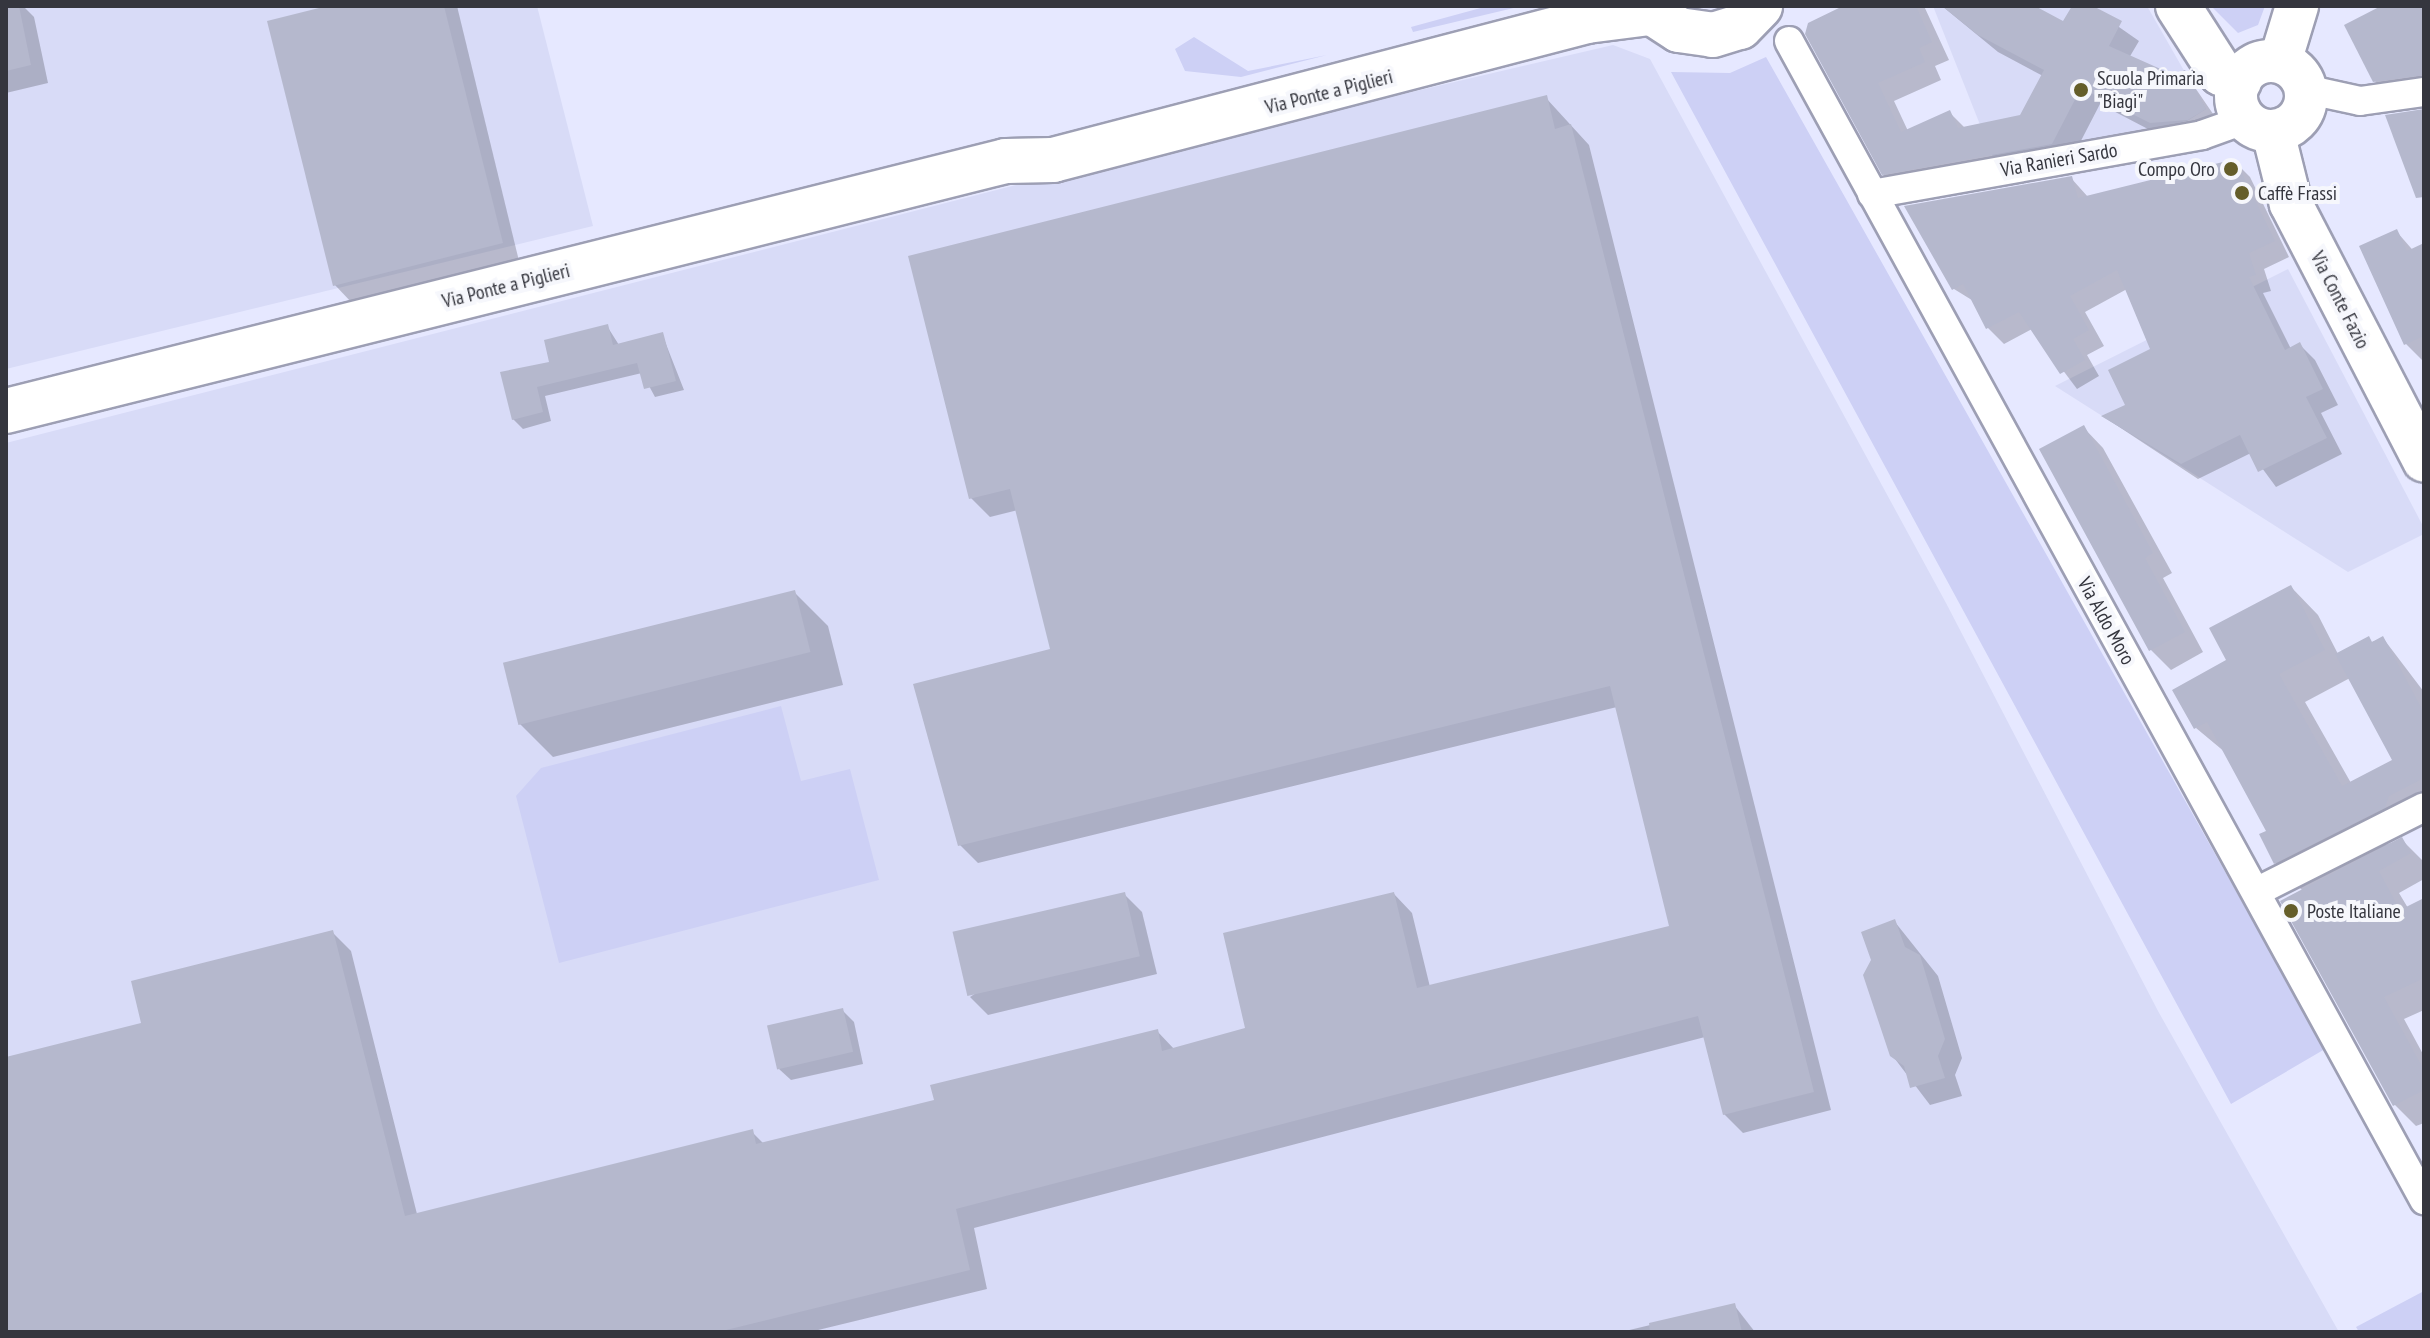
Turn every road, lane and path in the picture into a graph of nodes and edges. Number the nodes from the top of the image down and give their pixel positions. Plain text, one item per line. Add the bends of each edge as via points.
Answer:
1 (1555, 6) edge
2 (1760, 6) edge
3 (2178, 6) edge
4 (2297, 6) edge
5 (1646, 9) edge
6 (1789, 41) dead end
7 (2292, 75) junction
8 (2424, 92) edge
9 (2252, 111) junction
10 (1006, 161) junction
11 (1872, 194) junction
12 (6, 411) edge
13 (2424, 461) edge
14 (2424, 807) edge
15 (2256, 892) junction
16 (2424, 1200) edge

1 - 10 main road, Via Ponte a Piglieri via 1110,122
2 - 5 main road via 1740,27 1713,35 1679,30
3 - 9 main road
4 - 7 main road
5 - 10 main road, Via Ponte a Piglieri via 1053,160
6 - 11 street, Via Aldo Moro
7 - 8 street via 2360,101
7 - 9 main road via 2253,66
7 - 9 main road via 2299,118
9 - 11 street, Via Ranieri Sardo via 2221,131
9 - 13 main road, Via Conte Fazio via 2291,204
10 - 12 main road, Via Ponte a Piglieri
11 - 15 street, Via Aldo Moro
14 - 15 street
15 - 16 street, Via Aldo Moro

